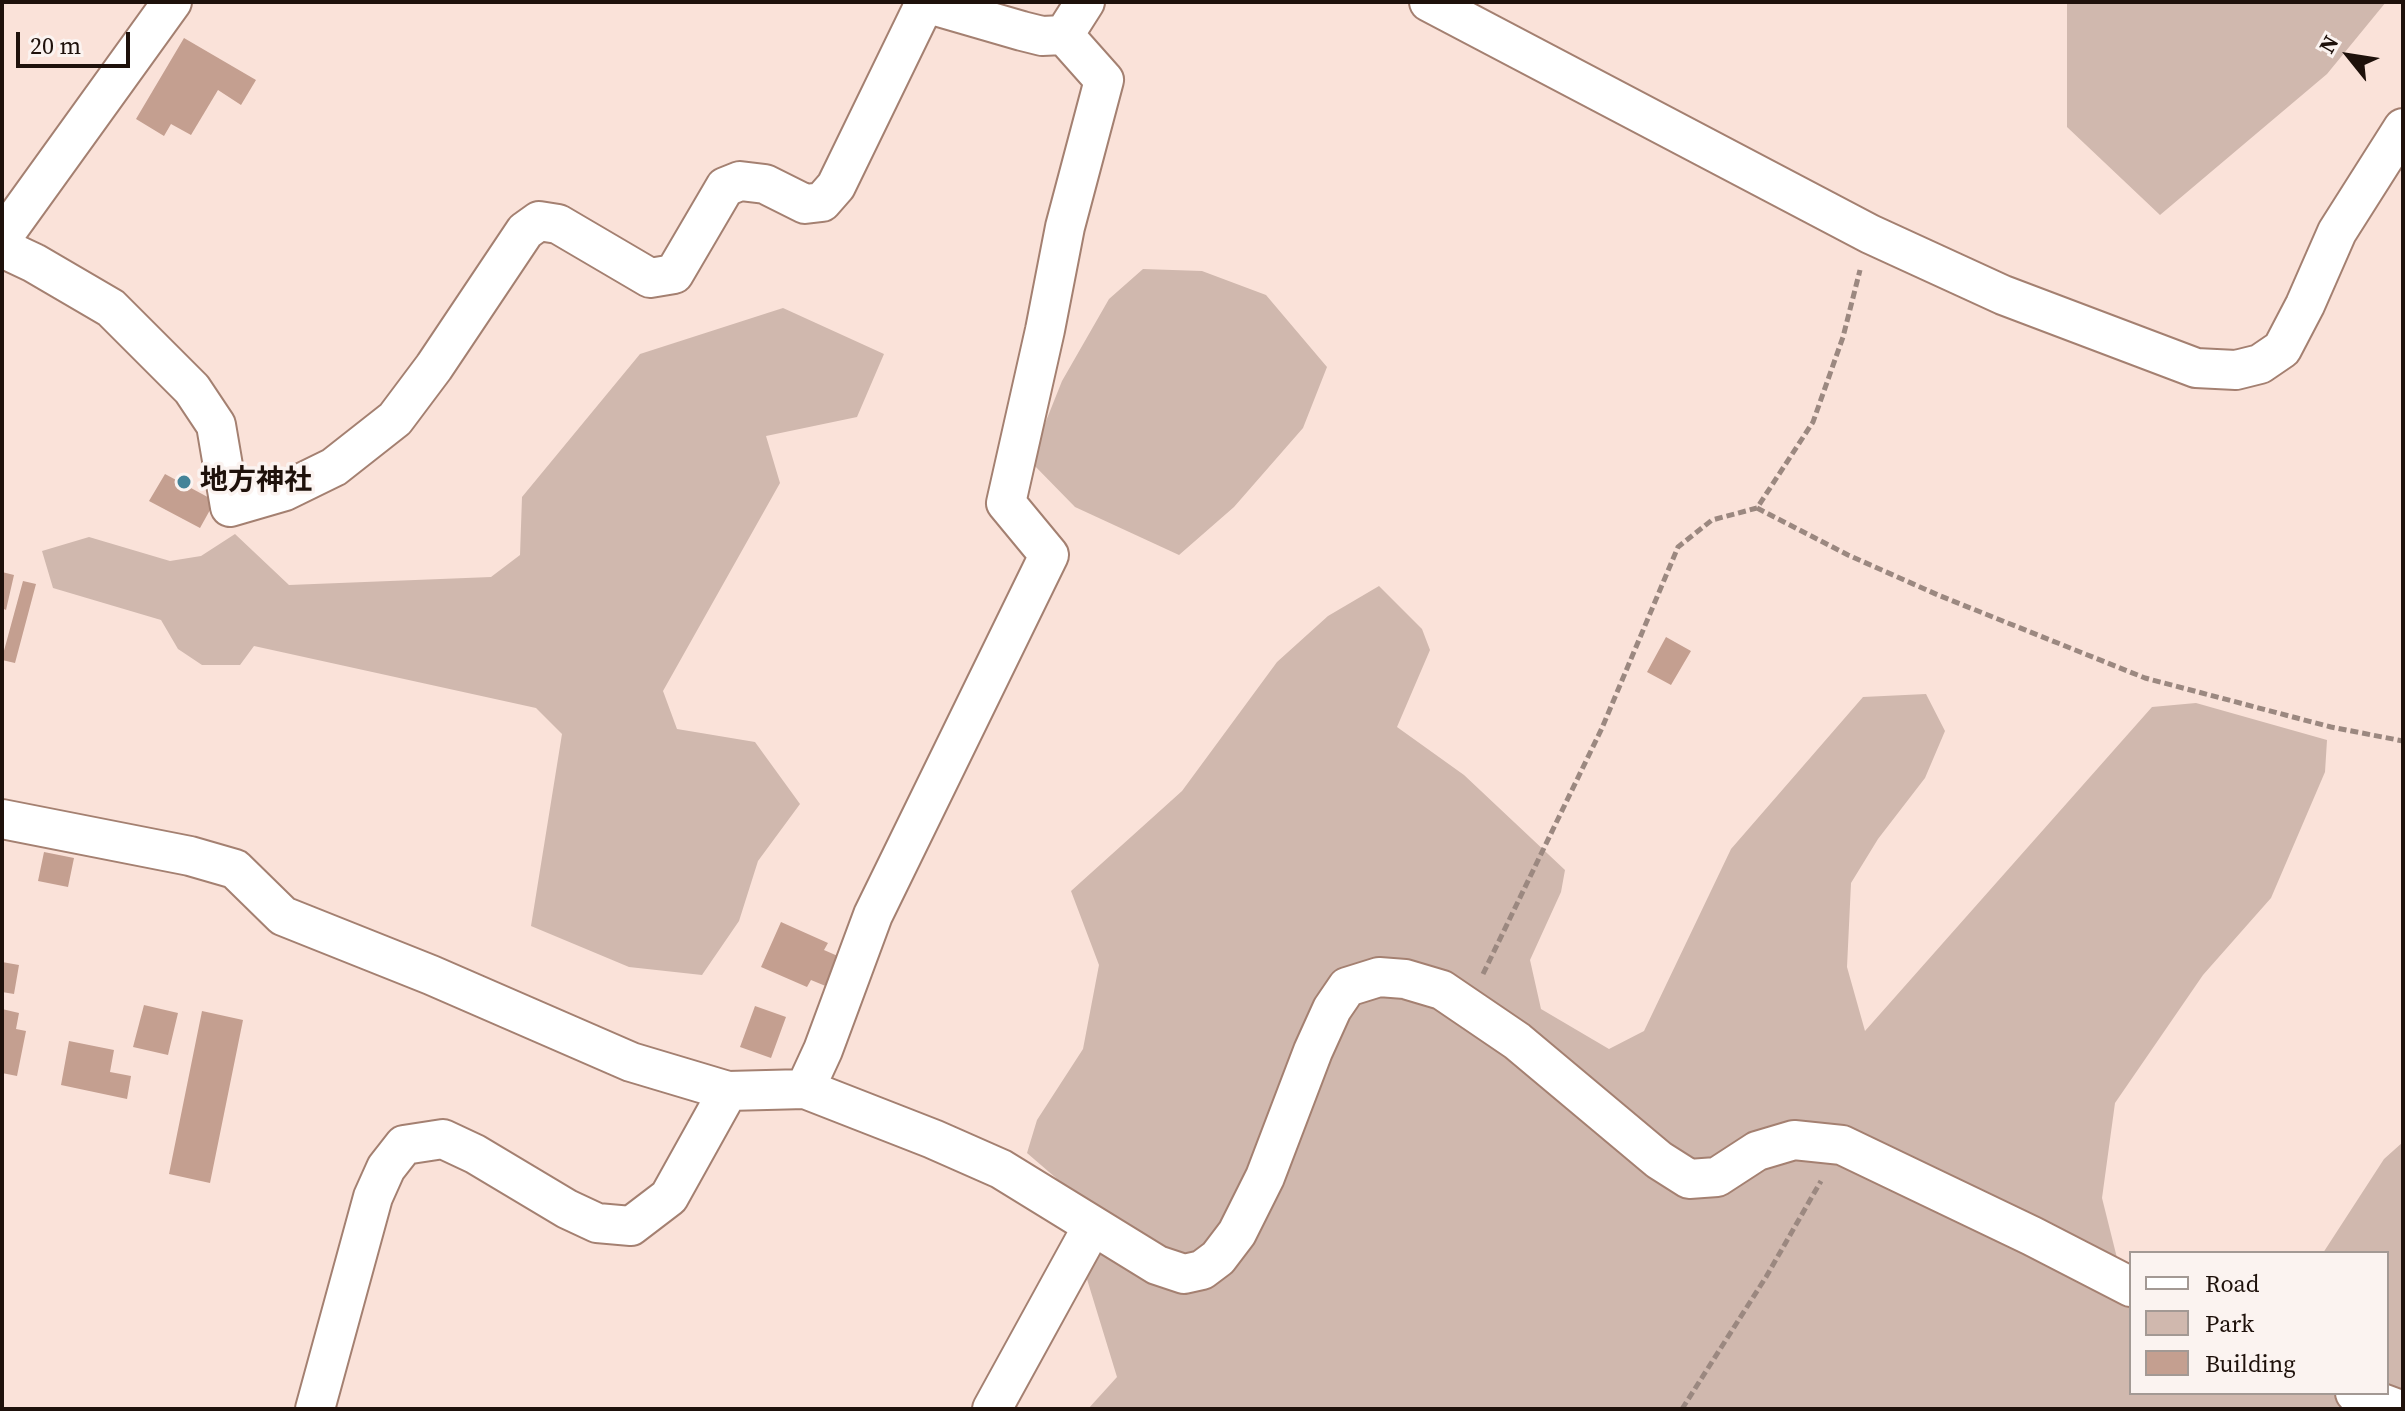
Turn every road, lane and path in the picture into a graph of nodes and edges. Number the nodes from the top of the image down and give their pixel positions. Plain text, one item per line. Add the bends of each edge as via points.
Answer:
1 (172, 2) edge
2 (924, 2) edge
3 (1085, 2) edge
4 (1429, 2) edge
5 (1064, 35) junction
6 (2403, 128) edge
7 (1870, 234) junction
8 (2, 238) edge
9 (2, 248) edge
10 (1757, 508) junction
11 (2403, 741) edge
12 (2, 819) edge
13 (1465, 1007) junction
14 (805, 1089) junction
15 (728, 1091) junction
16 (1842, 1145) junction
17 (1092, 1227) junction
18 (2129, 1286) edge
19 (2360, 1395) edge
20 (315, 1409) edge
21 (992, 1409) edge
22 (1682, 1409) edge
23 (2398, 1409) edge

1 - 8 street
2 - 5 street via 1042,36
2 - 9 street via 836,186 822,202 805,204 765,184 740,181 725,187 674,274 650,278 558,224 539,221 525,231 395,419 334,467 285,491 230,507 216,425 192,389 111,308
3 - 5 street
4 - 7 street
5 - 14 street via 1104,80 1065,227 1006,503 1049,555 873,915
6 - 7 street via 2337,232 2282,349 2260,364 2236,370 2196,368 2125,342 2003,295
7 - 10 path via 1843,337 1813,422
10 - 11 path via 1938,595 2145,678
10 - 13 path via 1712,520 1678,547 1602,728
12 - 15 street via 235,869 283,916 631,1062
13 - 16 street via 1517,1041 1689,1179 1717,1177 1757,1151 1794,1140
13 - 17 street via 1442,990 1405,979 1379,977 1347,987 1313,1051 1265,1177 1237,1233 1202,1270 1184,1274 1157,1265
14 - 15 street
14 - 17 street via 1001,1169
15 - 20 street via 669,1197 631,1226 597,1223 443,1139 404,1145 373,1197
16 - 18 street
16 - 22 path
17 - 21 street
19 - 23 street

